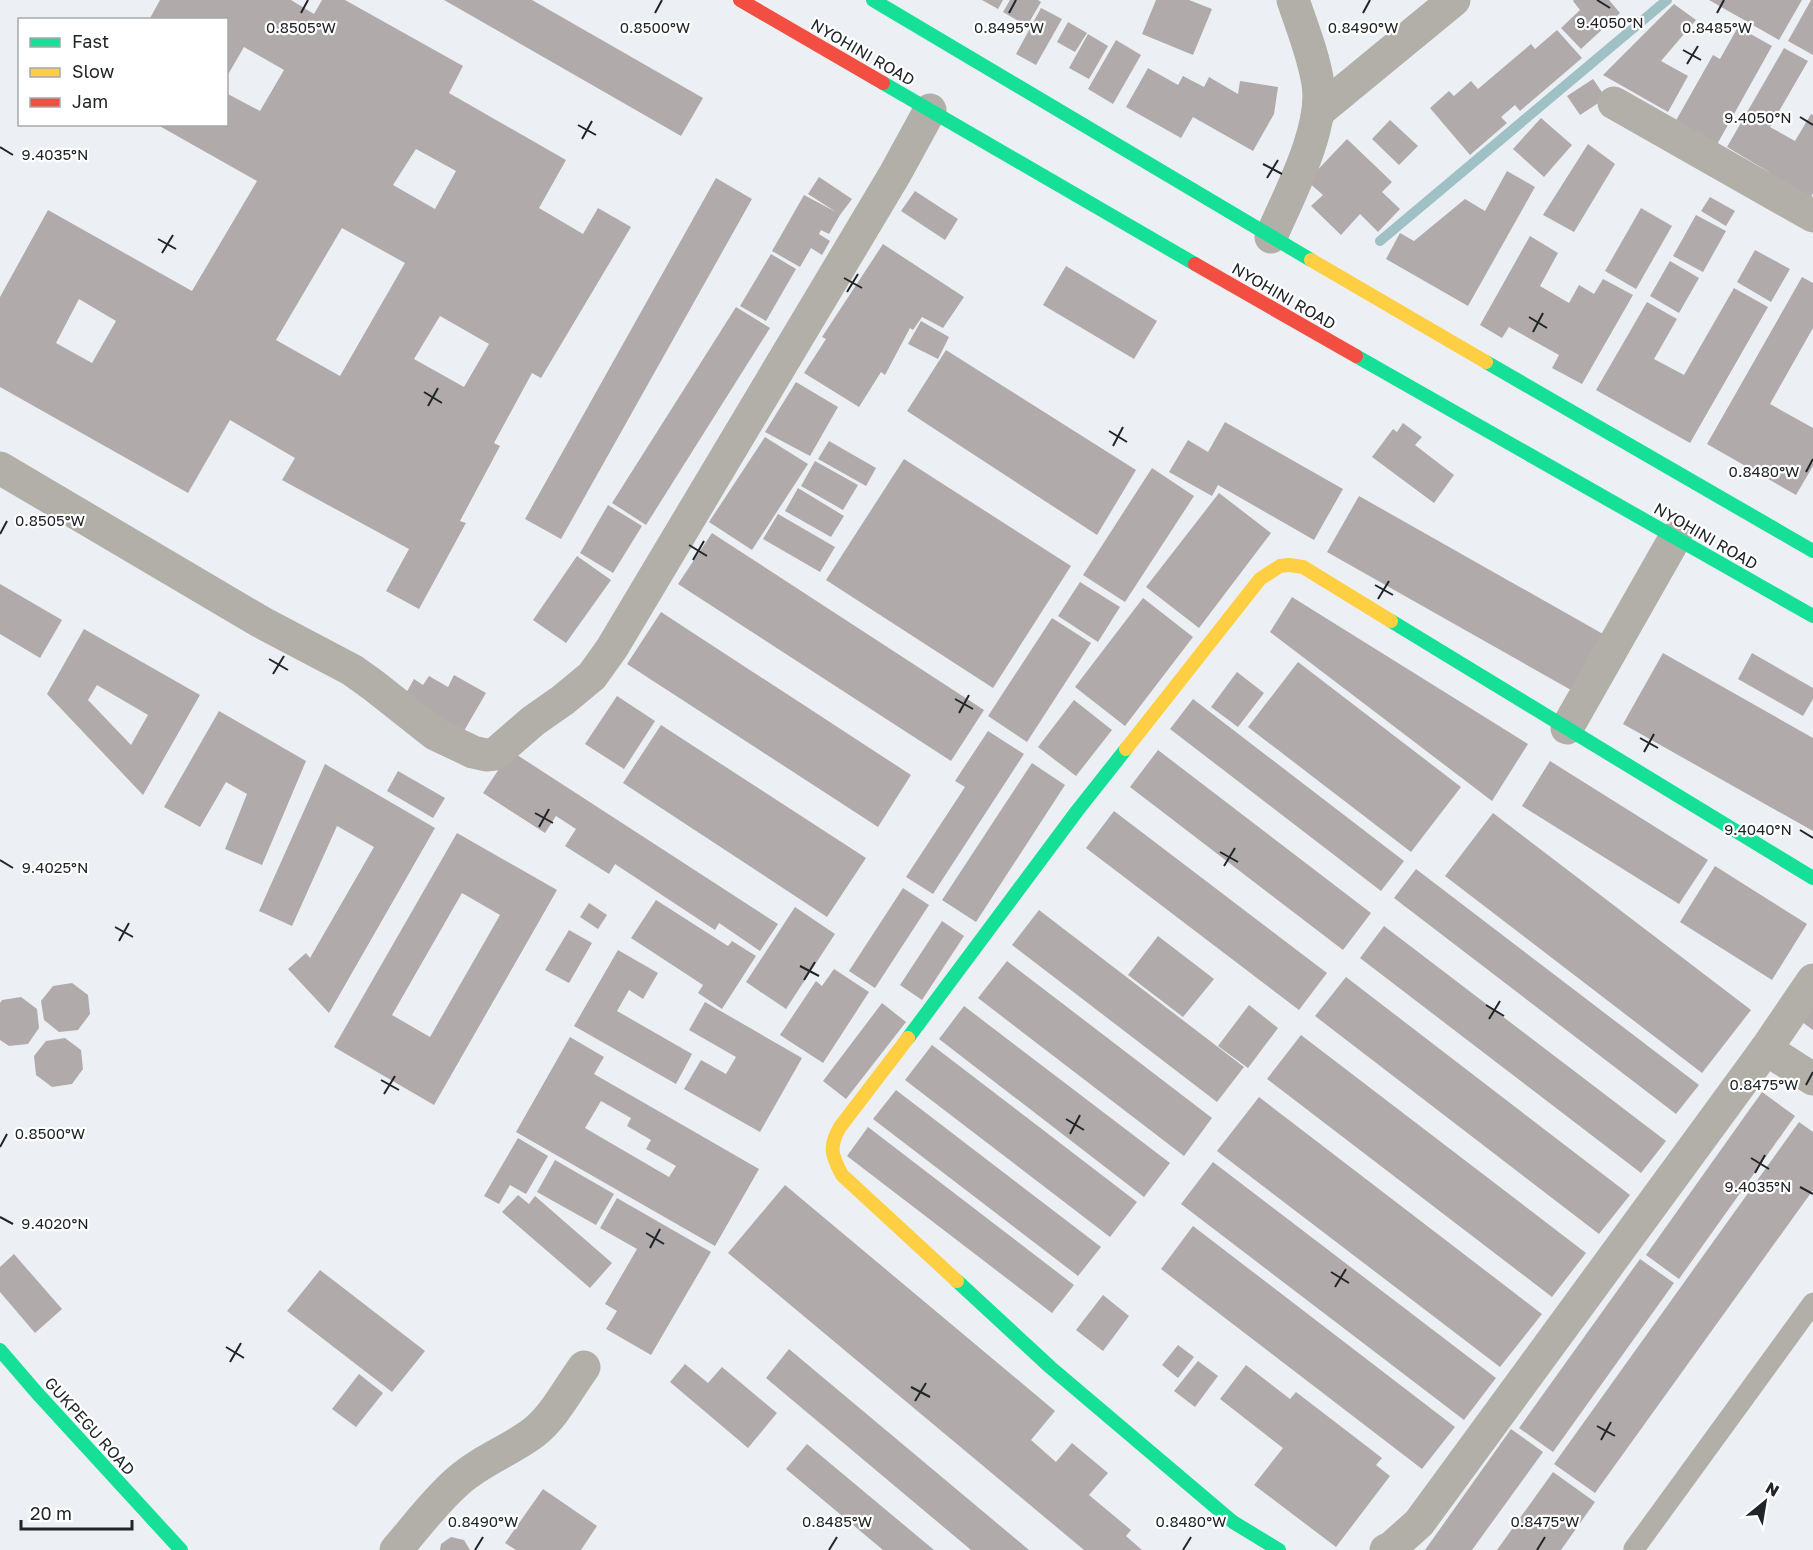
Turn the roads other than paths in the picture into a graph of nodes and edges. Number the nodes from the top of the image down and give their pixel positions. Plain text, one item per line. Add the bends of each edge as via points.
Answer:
1 (740, 0) edge
2 (873, 0) edge
3 (1293, 0) edge
4 (1454, 0) edge
5 (1614, 103) dead end
6 (930, 110) junction
7 (1319, 111) junction
8 (1813, 216) edge
9 (1271, 237) junction
10 (0, 468) edge
11 (1675, 538) junction
12 (1813, 551) edge
13 (1813, 616) edge
14 (1567, 728) junction
15 (1813, 878) edge
16 (1813, 980) edge
17 (1766, 1048) junction
18 (1813, 1079) edge
19 (1813, 1303) edge
20 (0, 1350) edge
21 (584, 1367) dead end
22 (1634, 1549) edge
23 (181, 1550) edge
24 (396, 1550) edge
25 (1279, 1550) edge
26 (1386, 1550) edge

1 - 6 main road, NYOHINI ROAD
2 - 9 main road
3 - 7 street via 1318,84
4 - 7 street
5 - 8 street
6 - 10 street via 612,648 592,676 495,754 473,752 435,734 352,670 250,616
6 - 11 main road, NYOHINI ROAD
7 - 9 street via 1312,140
9 - 12 main road
11 - 13 main road, NYOHINI ROAD
11 - 14 street
14 - 15 main road
14 - 25 main road via 1303,567 1287,563 1272,568 1077,811 833,1137 831,1155 850,1183 1050,1367 1233,1522
16 - 17 street
17 - 18 street
17 - 26 street via 1419,1523
19 - 22 lane
20 - 23 main road, GUKPEGU ROAD
21 - 24 street via 534,1432 459,1479

